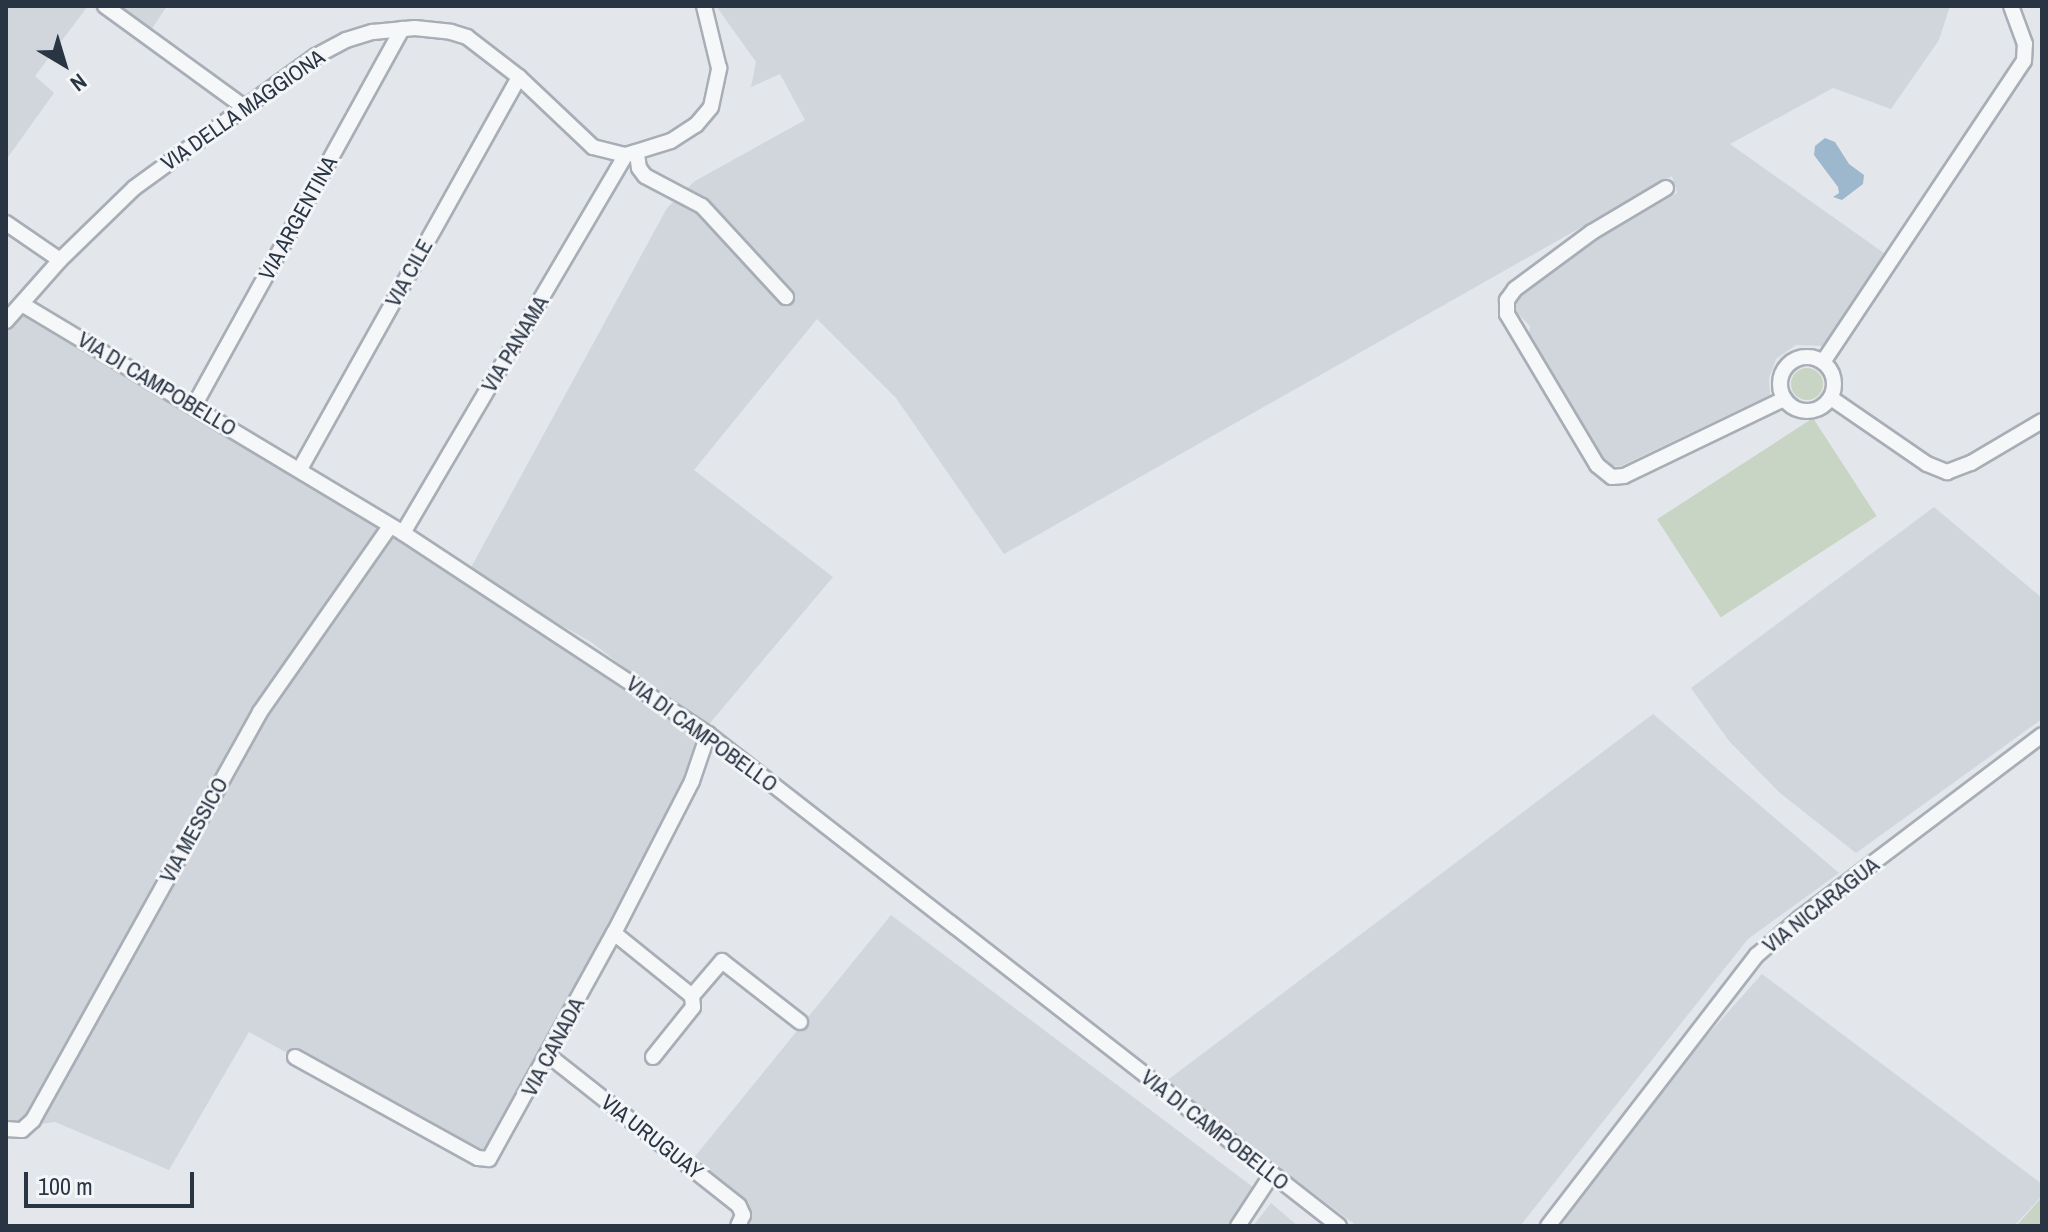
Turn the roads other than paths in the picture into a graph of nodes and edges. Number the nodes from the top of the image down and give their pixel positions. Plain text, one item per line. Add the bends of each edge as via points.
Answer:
1 (105, 6) edge
2 (704, 6) edge
3 (2011, 6) edge
4 (402, 29) junction
5 (519, 77) junction
6 (244, 107) junction
7 (632, 155) junction
8 (1666, 188) dead end
9 (6, 223) edge
10 (60, 260) junction
11 (786, 297) dead end
12 (22, 304) junction
13 (6, 321) edge
14 (1823, 362) junction
15 (1831, 398) junction
16 (1784, 399) junction
17 (194, 406) junction
18 (2042, 421) edge
19 (300, 469) junction
20 (397, 529) junction
21 (708, 734) junction
22 (2042, 735) edge
23 (614, 933) junction
24 (692, 996) junction
25 (800, 1022) dead end
26 (548, 1055) junction
27 (295, 1057) dead end
28 (653, 1057) dead end
29 (6, 1129) edge
30 (1272, 1174) junction
31 (738, 1226) edge
32 (1238, 1226) edge
33 (1339, 1226) edge
34 (1548, 1226) edge

1 - 6 street
2 - 7 street via 719,68 711,107 688,131
3 - 14 street via 2026,50 2021,67
4 - 5 street, VIA DELLA MAGGIONA via 467,37
4 - 6 street, VIA DELLA MAGGIONA via 336,44
4 - 17 street, VIA ARGENTINA
5 - 7 street, VIA DELLA MAGGIONA via 593,147
5 - 19 street, VIA CILE
6 - 10 street, VIA DELLA MAGGIONA via 134,188
7 - 11 street via 645,176 702,206
7 - 20 street, VIA PANAMA
8 - 16 street via 1561,253 1515,289 1507,300 1507,314 1597,465 1612,477 1624,476
9 - 10 street
10 - 12 street, VIA DELLA MAGGIONA
12 - 13 street, VIA DELLA MAGGIONA
12 - 17 street, VIA DI CAMPOBELLO
14 - 15 street via 1834,379
14 - 16 street via 1805,357 1789,365 1780,381
15 - 16 street via 1807,411
15 - 18 street via 1927,464 1947,472
17 - 19 street, VIA DI CAMPOBELLO
19 - 20 street, VIA DI CAMPOBELLO
20 - 21 street, VIA DI CAMPOBELLO
20 - 29 street, VIA MESSICO via 260,712 33,1120 22,1130
21 - 23 street, VIA CANADA via 692,781
21 - 30 street, VIA DI CAMPOBELLO
22 - 34 street, VIA NICARAGUA via 1757,955
23 - 24 street
23 - 26 street, VIA CANADA
24 - 25 street via 723,961
24 - 28 street via 693,1007
26 - 27 street, VIA CANADA via 504,1138 485,1160
26 - 31 street, VIA URUGUAY via 739,1206 743,1215
30 - 32 street
30 - 33 street, VIA DI CAMPOBELLO

